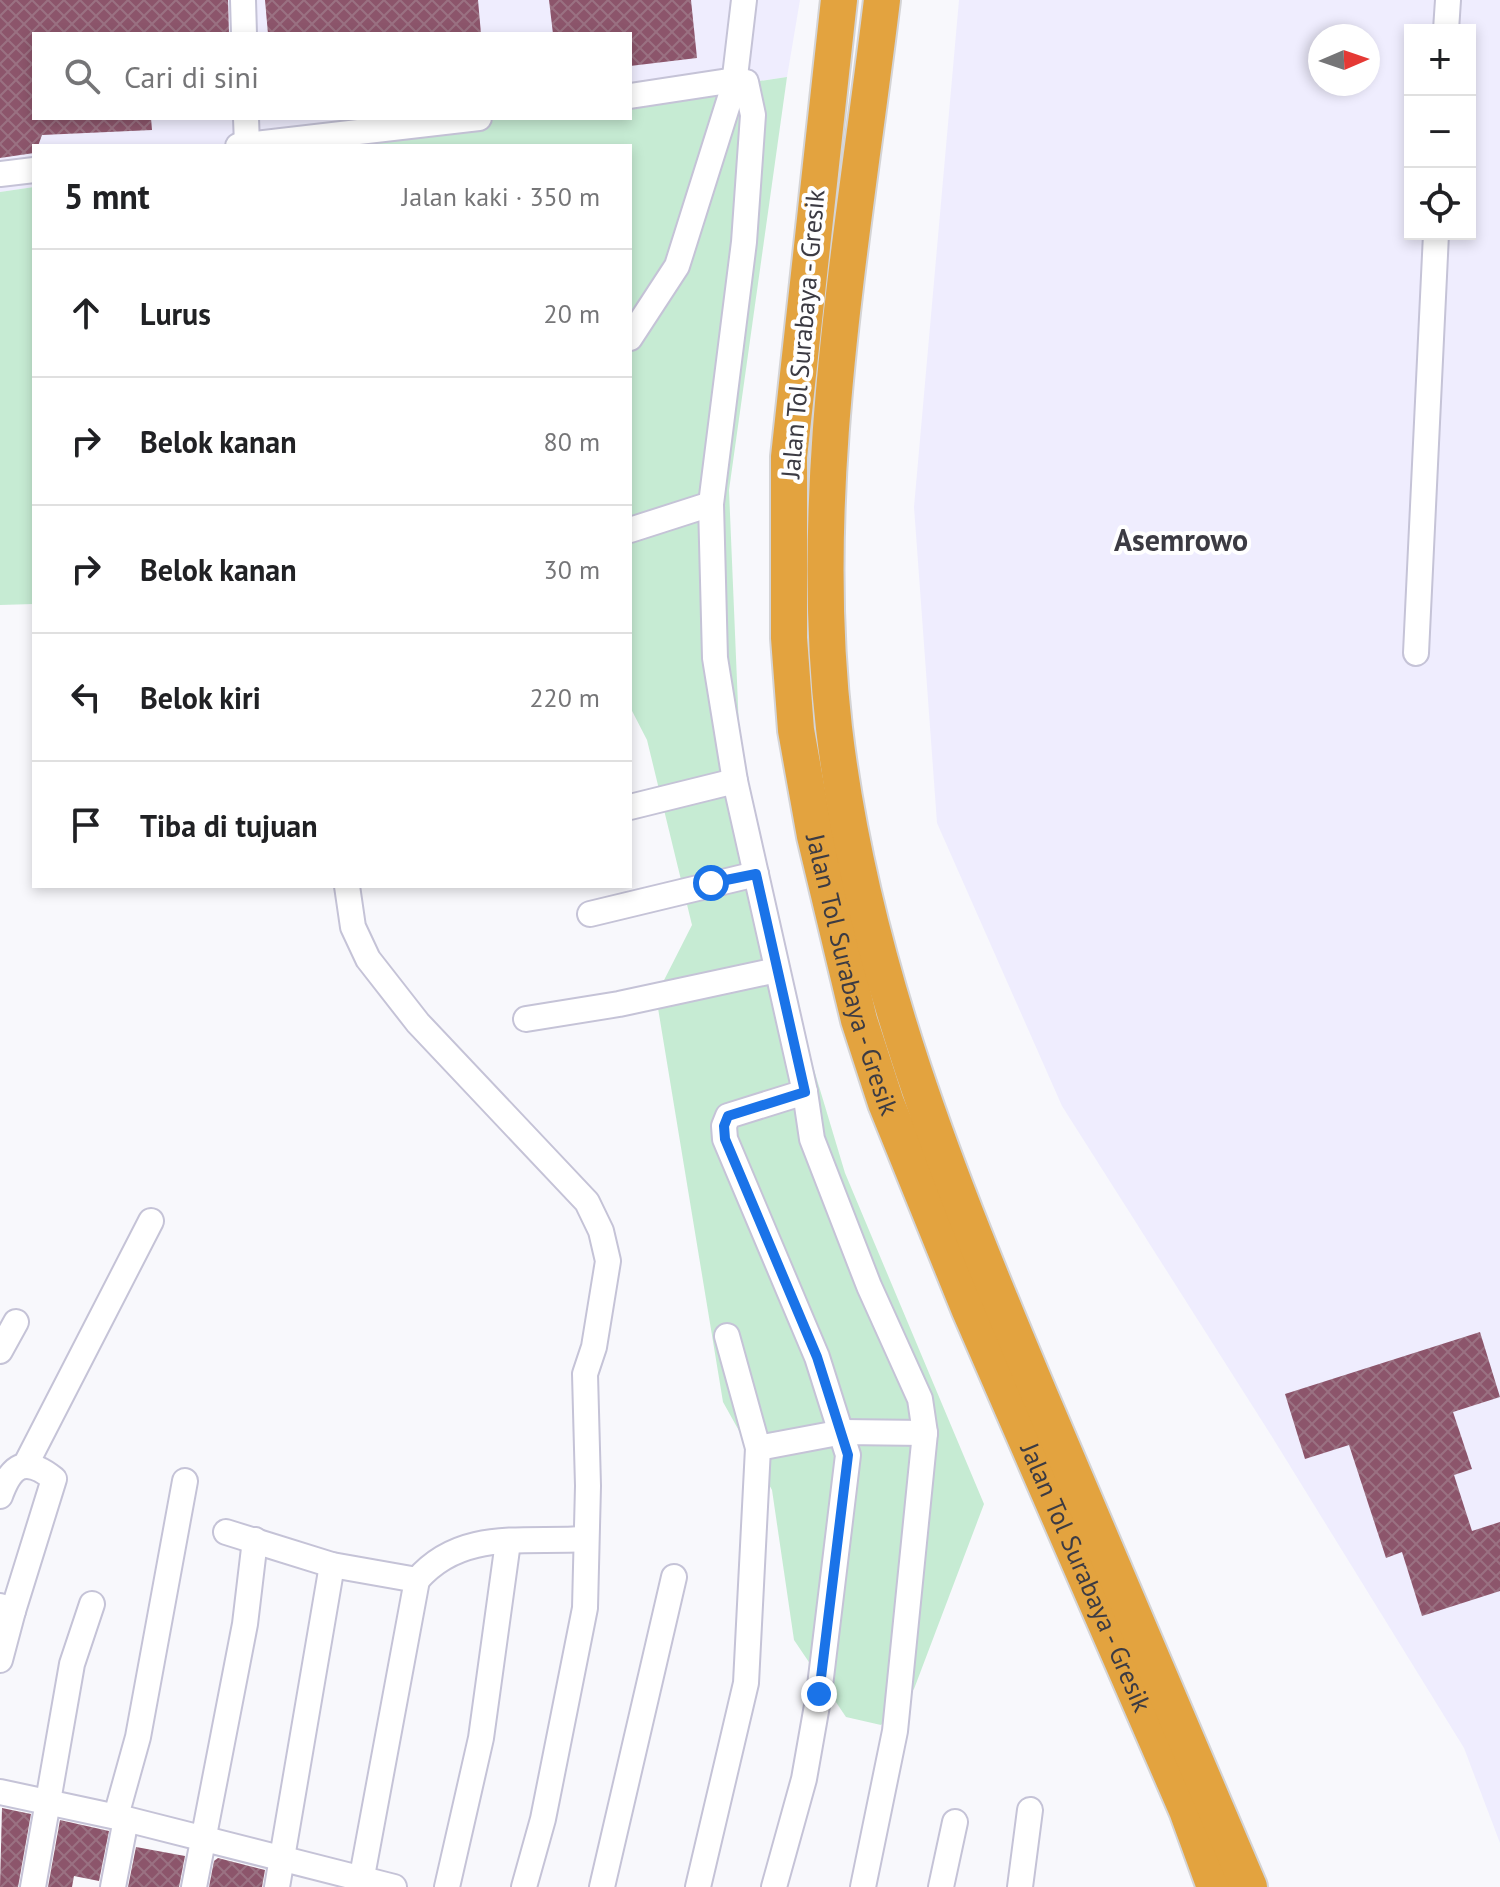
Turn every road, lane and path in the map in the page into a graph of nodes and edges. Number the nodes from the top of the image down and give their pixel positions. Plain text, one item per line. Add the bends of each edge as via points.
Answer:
1 (243, 0) edge
2 (744, 0) edge
3 (839, 0) edge
4 (882, 0) edge
5 (1448, 0) edge
6 (1446, 24) edge
7 (244, 32) edge
8 (735, 80) junction
9 (632, 96) edge
10 (246, 120) edge
11 (461, 120) edge
12 (242, 144) edge
13 (251, 144) edge
14 (32, 170) edge
15 (0, 174) edge
16 (1436, 240) edge
17 (632, 335) edge
18 (711, 504) junction
19 (632, 529) edge
20 (1416, 653) dead end
21 (735, 781) junction
22 (632, 807) edge
23 (756, 874) junction
24 (347, 888) edge
25 (590, 914) dead end
26 (777, 970) junction
27 (526, 1019) dead end
28 (805, 1092) junction
29 (151, 1221) dead end
30 (16, 1322) dead end
31 (727, 1336) dead end
32 (0, 1351) edge
33 (843, 1432) junction
34 (925, 1433) junction
35 (758, 1448) junction
36 (25, 1466) junction
37 (185, 1481) dead end
38 (0, 1496) edge
39 (226, 1532) dead end
40 (585, 1539) junction
41 (255, 1540) junction
42 (508, 1542) junction
43 (332, 1565) junction
44 (674, 1577) dead end
45 (417, 1580) junction
46 (92, 1604) dead end
47 (7, 1608) edge
48 (0, 1660) edge
49 (0, 1792) edge
50 (46, 1801) junction
51 (1030, 1810) dead end
52 (121, 1817) junction
53 (955, 1822) dead end
54 (202, 1839) junction
55 (283, 1860) junction
56 (361, 1883) edge
57 (33, 1887) edge
58 (113, 1887) edge
59 (194, 1887) edge
60 (277, 1887) edge
61 (394, 1887) edge
62 (447, 1887) edge
63 (524, 1887) edge
64 (602, 1887) edge
65 (698, 1887) edge
66 (774, 1887) edge
67 (863, 1887) edge
68 (941, 1887) edge
69 (1020, 1887) edge
70 (1215, 1887) edge
71 (1249, 1887) edge

1 - 7 street
2 - 8 street
3 - 70 highway, Jalan Tol Surabaya - Gresik via 789,457 789,638 796,730 815,836 859,1020 886,1103
4 - 71 highway, Jalan Tol Surabaya - Gresik via 827,462 834,726 851,835 894,1018 950,1180
5 - 6 street
8 - 9 street
8 - 17 street via 677,266
8 - 18 street via 746,82 753,115 744,242
10 - 12 street
11 - 13 street
14 - 15 street
16 - 20 street
18 - 19 street
18 - 21 street via 715,658
21 - 22 street
21 - 23 street
23 - 25 street
23 - 26 street
24 - 40 street via 353,927 368,959 418,1023 567,1178 601,1231 608,1261 585,1374
26 - 27 street
26 - 28 street
28 - 33 street via 728,1116 725,1139
28 - 34 street via 812,1139 874,1299 920,1399
29 - 36 street
30 - 32 street
31 - 35 street
33 - 34 street
33 - 35 street
33 - 66 street via 848,1455 819,1694 804,1779
34 - 67 street via 895,1731
35 - 65 street via 746,1683
36 - 38 street via 9,1472
36 - 47 street via 54,1479 54,1487
37 - 52 street
39 - 41 street
40 - 42 street
40 - 63 street via 585,1608 543,1819
41 - 43 street
41 - 54 street via 245,1624
42 - 45 street via 464,1545 435,1559
42 - 62 street via 481,1738
43 - 45 street
43 - 55 street
44 - 64 street
45 - 56 street
46 - 50 street via 72,1664
47 - 48 street
49 - 50 street
50 - 52 street
50 - 57 street
51 - 69 street
52 - 54 street
52 - 58 street
53 - 68 street
54 - 55 street
54 - 59 street
55 - 56 street
55 - 60 street
56 - 61 street

